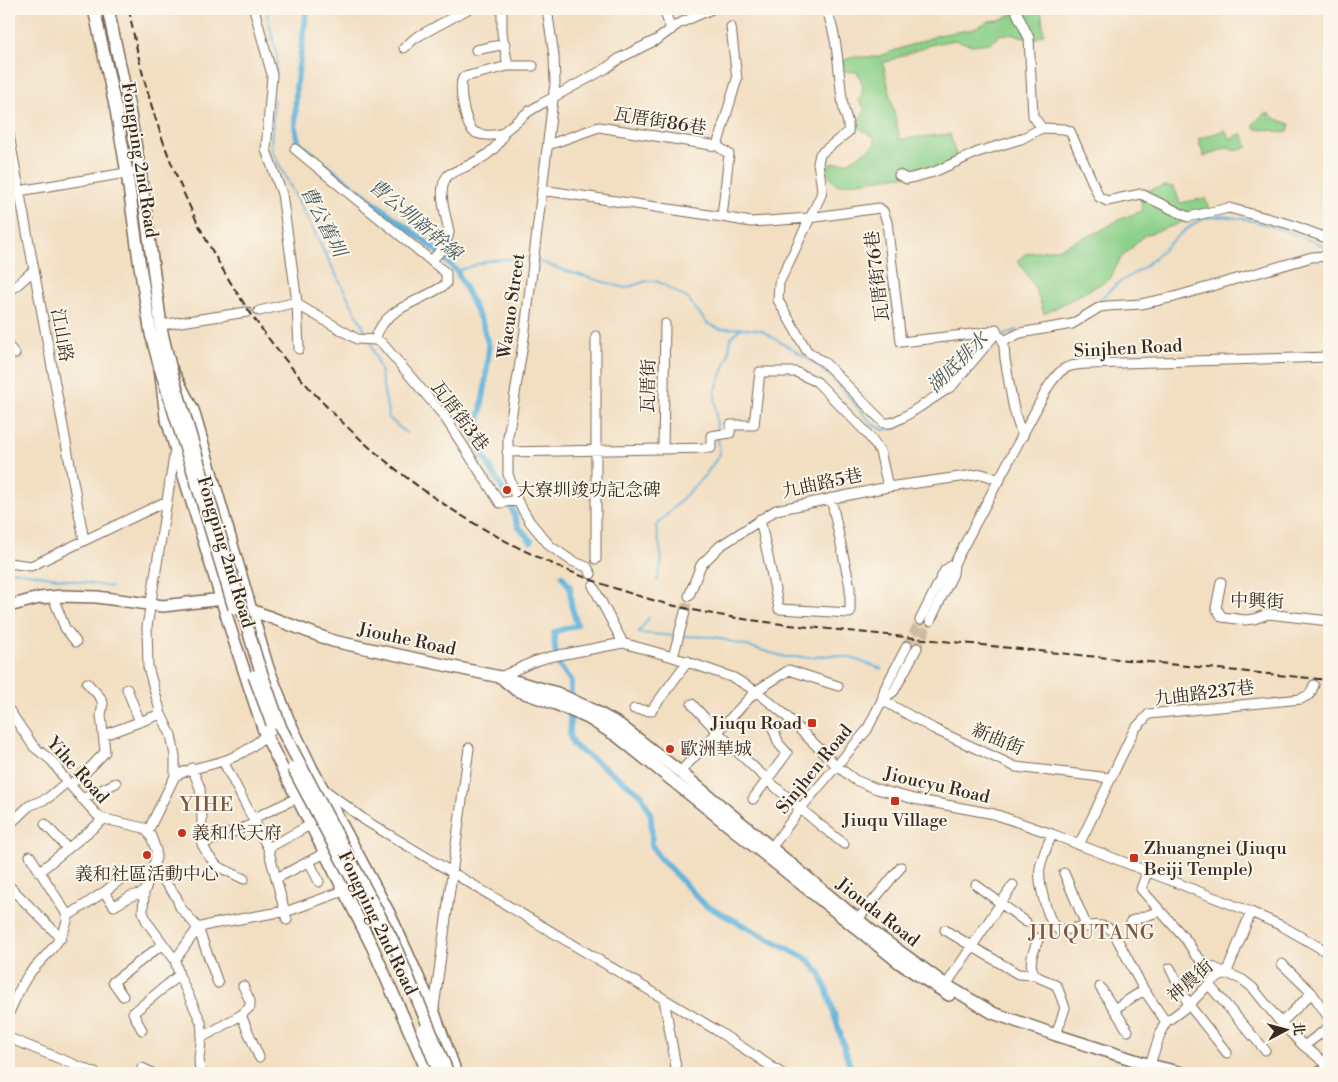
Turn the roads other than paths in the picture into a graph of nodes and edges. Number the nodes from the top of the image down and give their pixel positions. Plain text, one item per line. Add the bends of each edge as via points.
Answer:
1 (94, 9) edge
2 (108, 9) edge
3 (254, 9) edge
4 (468, 9) edge
5 (502, 9) edge
6 (547, 9) edge
7 (664, 9) edge
8 (712, 9) edge
9 (826, 9) edge
10 (1017, 9) edge
11 (732, 27) dead end
12 (671, 30) junction
13 (505, 44) junction
14 (404, 48) dead end
15 (476, 50) dead end
16 (508, 66) junction
17 (533, 66) dead end
18 (553, 99) junction
19 (1042, 128) junction
20 (504, 132) junction
21 (9, 136) edge
22 (548, 146) junction
23 (717, 146) junction
24 (295, 149) dead end
25 (140, 171) junction
26 (127, 173) junction
27 (899, 175) dead end
28 (9, 180) edge
29 (542, 190) junction
30 (19, 191) junction
31 (718, 217) junction
32 (809, 218) junction
33 (1329, 239) edge
34 (1329, 256) edge
35 (432, 259) junction
36 (34, 270) junction
37 (9, 292) edge
38 (297, 302) junction
39 (259, 310) dead end
40 (247, 312) dead end
41 (665, 324) dead end
42 (161, 325) junction
43 (996, 332) junction
44 (596, 336) dead end
45 (373, 340) junction
46 (1004, 341) junction
47 (299, 349) dead end
48 (1329, 358) edge
49 (165, 367) junction
50 (1022, 436) junction
51 (176, 447) junction
52 (663, 449) junction
53 (596, 450) junction
54 (507, 452) junction
55 (1000, 480) junction
56 (888, 486) junction
57 (831, 498) junction
58 (518, 500) junction
59 (167, 501) junction
60 (760, 519) junction
61 (84, 540) junction
62 (596, 559) dead end
63 (9, 563) edge
64 (954, 564) junction
65 (590, 574) dead end
66 (1220, 582) dead end
67 (593, 586) dead end
68 (689, 596) tunnel mouth
69 (53, 597) junction
70 (222, 599) junction
71 (152, 604) junction
72 (9, 606) edge
73 (252, 611) junction
74 (685, 612) tunnel mouth
75 (920, 620) tunnel mouth
76 (930, 621) tunnel mouth
77 (1329, 621) edge
78 (76, 642) dead end
79 (623, 643) junction
80 (907, 646) tunnel mouth
81 (916, 648) tunnel mouth
82 (673, 657) junction
83 (688, 662) junction
84 (500, 677) junction
85 (88, 683) dead end
86 (1314, 685) dead end
87 (838, 686) dead end
88 (127, 689) dead end
89 (756, 691) junction
90 (882, 700) junction
91 (692, 704) dead end
92 (634, 708) dead end
93 (9, 710) edge
94 (590, 713) junction
95 (161, 714) junction
96 (288, 719) junction
97 (140, 722) junction
98 (770, 724) dead end
99 (717, 732) junction
100 (265, 734) junction
101 (104, 735) junction
102 (469, 748) dead end
103 (223, 761) junction
104 (837, 766) junction
105 (192, 768) junction
106 (680, 772) junction
107 (175, 776) junction
108 (1110, 778) junction
109 (767, 780) junction
110 (68, 783) junction
111 (116, 784) dead end
112 (322, 787) junction
113 (297, 798) junction
114 (82, 799) junction
115 (753, 799) dead end
116 (800, 809) junction
117 (103, 820) junction
118 (255, 821) junction
119 (45, 824) dead end
120 (9, 825) edge
121 (310, 825) junction
122 (148, 831) junction
123 (1052, 834) junction
124 (202, 844) junction
125 (844, 844) dead end
126 (1079, 845) junction
127 (268, 848) junction
128 (68, 849) junction
129 (769, 852) junction
130 (325, 853) junction
131 (30, 856) dead end
132 (309, 861) junction
133 (901, 867) dead end
134 (39, 872) junction
135 (152, 872) junction
136 (452, 872) junction
137 (1147, 872) junction
138 (1064, 873) dead end
139 (277, 878) junction
140 (244, 879) dead end
141 (319, 882) dead end
142 (976, 885) dead end
143 (9, 886) edge
144 (1012, 886) dead end
145 (104, 892) junction
146 (338, 892) dead end
147 (144, 893) junction
148 (1001, 903) junction
149 (1160, 911) junction
150 (1251, 912) junction
151 (286, 915) junction
152 (68, 916) junction
153 (858, 919) junction
154 (1131, 921) dead end
155 (1026, 922) dead end
156 (1087, 927) junction
157 (198, 928) junction
158 (946, 930) dead end
159 (61, 938) junction
160 (1039, 938) dead end
161 (164, 944) junction
162 (972, 946) junction
163 (1329, 953) edge
164 (176, 960) junction
165 (1282, 964) dead end
166 (1170, 968) dead end
167 (1226, 974) junction
168 (179, 975) junction
169 (1036, 975) junction
170 (218, 983) dead end
171 (946, 985) junction
172 (1209, 985) junction
173 (243, 986) dead end
174 (1100, 987) dead end
175 (1144, 990) junction
176 (1312, 993) junction
177 (123, 996) dead end
178 (664, 999) junction
179 (1188, 1005) junction
180 (1114, 1009) junction
181 (433, 1010) junction
182 (9, 1013) edge
183 (241, 1015) junction
184 (1329, 1018) edge
185 (1166, 1022) junction
186 (1281, 1023) junction
187 (1329, 1027) edge
188 (142, 1030) dead end
189 (1128, 1031) dead end
190 (1056, 1035) junction
191 (9, 1038) edge
192 (201, 1038) junction
193 (1304, 1046) junction
194 (1265, 1050) dead end
195 (1227, 1053) dead end
196 (259, 1057) dead end
197 (1329, 1067) edge
198 (142, 1068) dead end
199 (1149, 1070) edge
200 (95, 1073) edge
201 (152, 1073) edge
202 (200, 1073) edge
203 (428, 1073) edge
204 (439, 1073) edge
205 (448, 1073) edge
206 (456, 1073) edge
207 (677, 1073) edge
208 (781, 1073) edge
209 (1182, 1073) edge
210 (1318, 1073) edge

1 - 26 main road, Fongping 2nd Road
2 - 25 main road, Fongping 2nd Road
3 - 38 street via 272,75 266,150 282,194
4 - 14 street via 415,38
5 - 13 street
6 - 18 street, Wacuo Street via 555,70
7 - 12 street
8 - 12 street
9 - 32 street via 837,58 843,108 849,123 848,132 820,154 822,190
10 - 19 street via 1029,38 1033,116
11 - 23 street via 737,79
12 - 18 street
13 - 15 street
13 - 16 street
16 - 17 street
16 - 20 street via 464,76 460,82 465,112 473,130 496,136
18 - 20 street via 528,112
18 - 22 street, Wacuo Street
19 - 27 street via 934,172 907,179
19 - 33 street via 1070,131 1100,197 1108,201 1141,194 1188,217 1229,208
20 - 35 street via 501,141 486,155 448,175 442,183 449,232 447,242
21 - 30 street, 江山路
22 - 23 street, 瓦厝街86巷 via 599,127
22 - 29 street, Wacuo Street
23 - 31 street, 瓦厝街86巷 via 728,154
24 - 35 street
25 - 26 street
25 - 42 main road, Fongping 2nd Road
26 - 30 street
26 - 49 main road, Fongping 2nd Road via 151,334
28 - 30 street
29 - 31 street, 瓦厝街76巷
29 - 54 street, Wacuo Street
30 - 36 street, 江山路
31 - 32 street, 瓦厝街76巷 via 751,222
32 - 43 street, 瓦厝街76巷 via 878,208 883,211 888,222 901,342 996,329
32 - 43 street via 779,283 778,300 807,351 825,363 884,423 890,424 904,417 952,386
34 - 46 street via 1312,256 1174,297 1141,304 1100,307 1072,324 1020,333
35 - 45 street via 446,273 446,284 403,306 386,320
36 - 37 street
36 - 61 street, 江山路
38 - 39 street
38 - 45 street via 362,340
38 - 47 street
40 - 42 street
41 - 52 street, 瓦厝街
42 - 49 main road, Fongping 2nd Road
43 - 46 street
44 - 53 street
45 - 58 street, 瓦厝街3巷 via 382,343 444,416 500,503
46 - 50 street via 1013,406
48 - 50 street, Sinjhen Road via 1071,365 1058,373 1048,386
49 - 51 main road, Fongping 2nd Road via 166,417
49 - 73 main road, Fongping 2nd Road via 193,410
49 - 204 main road, bridge via 249,660 274,732 386,945
49 - 205 main road, bridge via 281,728 392,941
50 - 55 street, Sinjhen Road
51 - 59 street
51 - 70 main road, Fongping 2nd Road
52 - 53 street
52 - 56 street via 710,448 710,436 730,433 731,425 754,425 760,372 796,372 817,382 865,431 880,452
53 - 54 street
53 - 62 street
54 - 58 street, Wacuo Street via 508,474
55 - 56 street, 九曲路5巷 via 982,474
55 - 64 street, Sinjhen Road
56 - 57 street, 九曲路5巷
57 - 60 street, 九曲路5巷 via 787,506
57 - 60 street via 850,587 850,613 779,609
58 - 65 street, Wacuo Street via 530,522 550,546 572,562 587,567
59 - 61 street
59 - 71 street
60 - 68 street, 九曲路5巷 via 720,546 701,566
61 - 63 street via 31,566
64 - 75 street, Sinjhen Road via 945,570
64 - 76 street, Sinjhen Road via 953,574
66 - 77 street, 中興街 via 1216,608 1222,617 1245,620 1268,614
67 - 79 street
69 - 71 main road via 97,597
69 - 72 main road
69 - 78 street via 65,628
70 - 71 main road via 163,606
70 - 73 main road, Jiouhe Road
70 - 100 main road, Fongping 2nd Road
71 - 95 street via 148,627 148,667
73 - 84 main road, Jiouhe Road via 333,641
73 - 96 main road, Fongping 2nd Road via 267,665
74 - 82 street
79 - 82 street, Jioucyu Road
79 - 84 street, Jioucyu Road via 549,657
80 - 90 street, Sinjhen Road
81 - 90 street, Sinjhen Road via 894,692
82 - 83 street, Jioucyu Road
83 - 89 street, Jioucyu Road via 734,678
83 - 92 street via 652,711
84 - 94 main road, Jiouhe Road
85 - 101 street via 103,703
86 - 108 street, 九曲路237巷 via 1310,694 1301,699 1149,714 1134,730
87 - 89 street via 789,670
88 - 97 street
89 - 99 street
89 - 104 street, Jioucyu Road
90 - 104 street, Sinjhen Road via 868,730
90 - 108 street, 新曲街 via 934,730 1016,767
91 - 99 street
93 - 110 street, Yihe Road via 34,747 52,761
94 - 106 main road, Jiouda Road via 620,726
94 - 129 main road, Jiouda Road
95 - 97 street
95 - 107 street via 171,735
96 - 100 street
96 - 112 main road, Fongping 2nd Road
97 - 101 street
98 - 109 street via 787,753
99 - 106 street
99 - 109 street
100 - 103 street via 258,743
100 - 113 main road, Fongping 2nd Road
101 - 110 street via 104,754
102 - 136 street
103 - 105 street
103 - 118 street
104 - 116 street, Sinjhen Road
104 - 123 street, Jioucyu Road via 855,780 877,790 994,814
105 - 107 street
105 - 124 street via 200,788
106 - 129 main road, Jiouda Road
107 - 122 street
108 - 126 street, 九曲路237巷
109 - 115 street
109 - 116 street
110 - 114 street, Yihe Road
110 - 120 street via 48,798 29,806
111 - 114 street
112 - 136 street, Fongping 2nd Road via 366,821
112 - 181 main road, Fongping 2nd Road via 390,915
113 - 118 street
113 - 121 main road, Fongping 2nd Road
114 - 117 street, Yihe Road
116 - 125 street
116 - 129 street, Sinjhen Road
117 - 122 street, Yihe Road
117 - 128 street
118 - 124 street
118 - 127 street
119 - 128 street
121 - 127 street
121 - 130 main road, Fongping 2nd Road
122 - 135 street via 156,850
123 - 126 street, Jioucyu Road
123 - 156 street via 1042,861 1040,882 1052,922 1059,930
124 - 140 street via 217,866
126 - 137 street, Jioucyu Road
127 - 139 street
128 - 134 street
129 - 153 main road, Jiouda Road
129 - 199 main road, Jiouda Road via 901,964 990,1020
130 - 132 street
130 - 203 main road, Fongping 2nd Road via 372,946
131 - 134 street
132 - 139 street
132 - 141 street
133 - 153 street
134 - 152 street
135 - 145 street via 130,874
135 - 147 street
135 - 157 street via 176,896 180,907
136 - 178 street, Fongping 2nd Road
136 - 181 street
137 - 149 street via 1141,889
137 - 150 street, Jioucyu Road
138 - 156 street
139 - 151 street
142 - 148 street
143 - 159 street
144 - 148 street
145 - 147 street via 114,906
145 - 152 street
146 - 151 street
147 - 161 street via 147,922
148 - 155 street
148 - 162 street
149 - 154 street
149 - 167 street via 1205,964
150 - 163 street, Jioucyu Road
150 - 167 street, 神農街
151 - 157 street
152 - 159 street
153 - 171 main road, Jiouda Road
156 - 175 street via 1102,925 1114,931
157 - 164 street
157 - 170 street
158 - 162 street
159 - 182 street via 28,976
160 - 169 street via 1031,963
161 - 164 street
161 - 177 street via 114,982
162 - 169 street via 1018,974
162 - 171 street
164 - 168 street
165 - 176 street
166 - 179 street
167 - 172 street, 神農街
167 - 186 street via 1253,988
168 - 188 street via 133,1013
168 - 192 street via 200,1022
169 - 190 street via 1057,986 1064,1005
171 - 190 main road, Jiouda Road via 993,1013
172 - 179 street, 神農街
172 - 194 street
173 - 183 street via 250,1007
174 - 180 street
175 - 180 street
175 - 185 street
176 - 184 street
176 - 186 street
178 - 207 street
178 - 208 street, Fongping 2nd Road
179 - 185 street, 神農街
179 - 195 street
180 - 189 street
181 - 206 main road, Fongping 2nd Road
183 - 192 street
183 - 196 street
185 - 199 street, 神農街
186 - 193 street
187 - 193 street
190 - 199 main road, Jiouda Road
191 - 200 street
192 - 202 street
193 - 197 street
197 - 210 main road
198 - 201 street
199 - 209 main road, Jiouda Road

